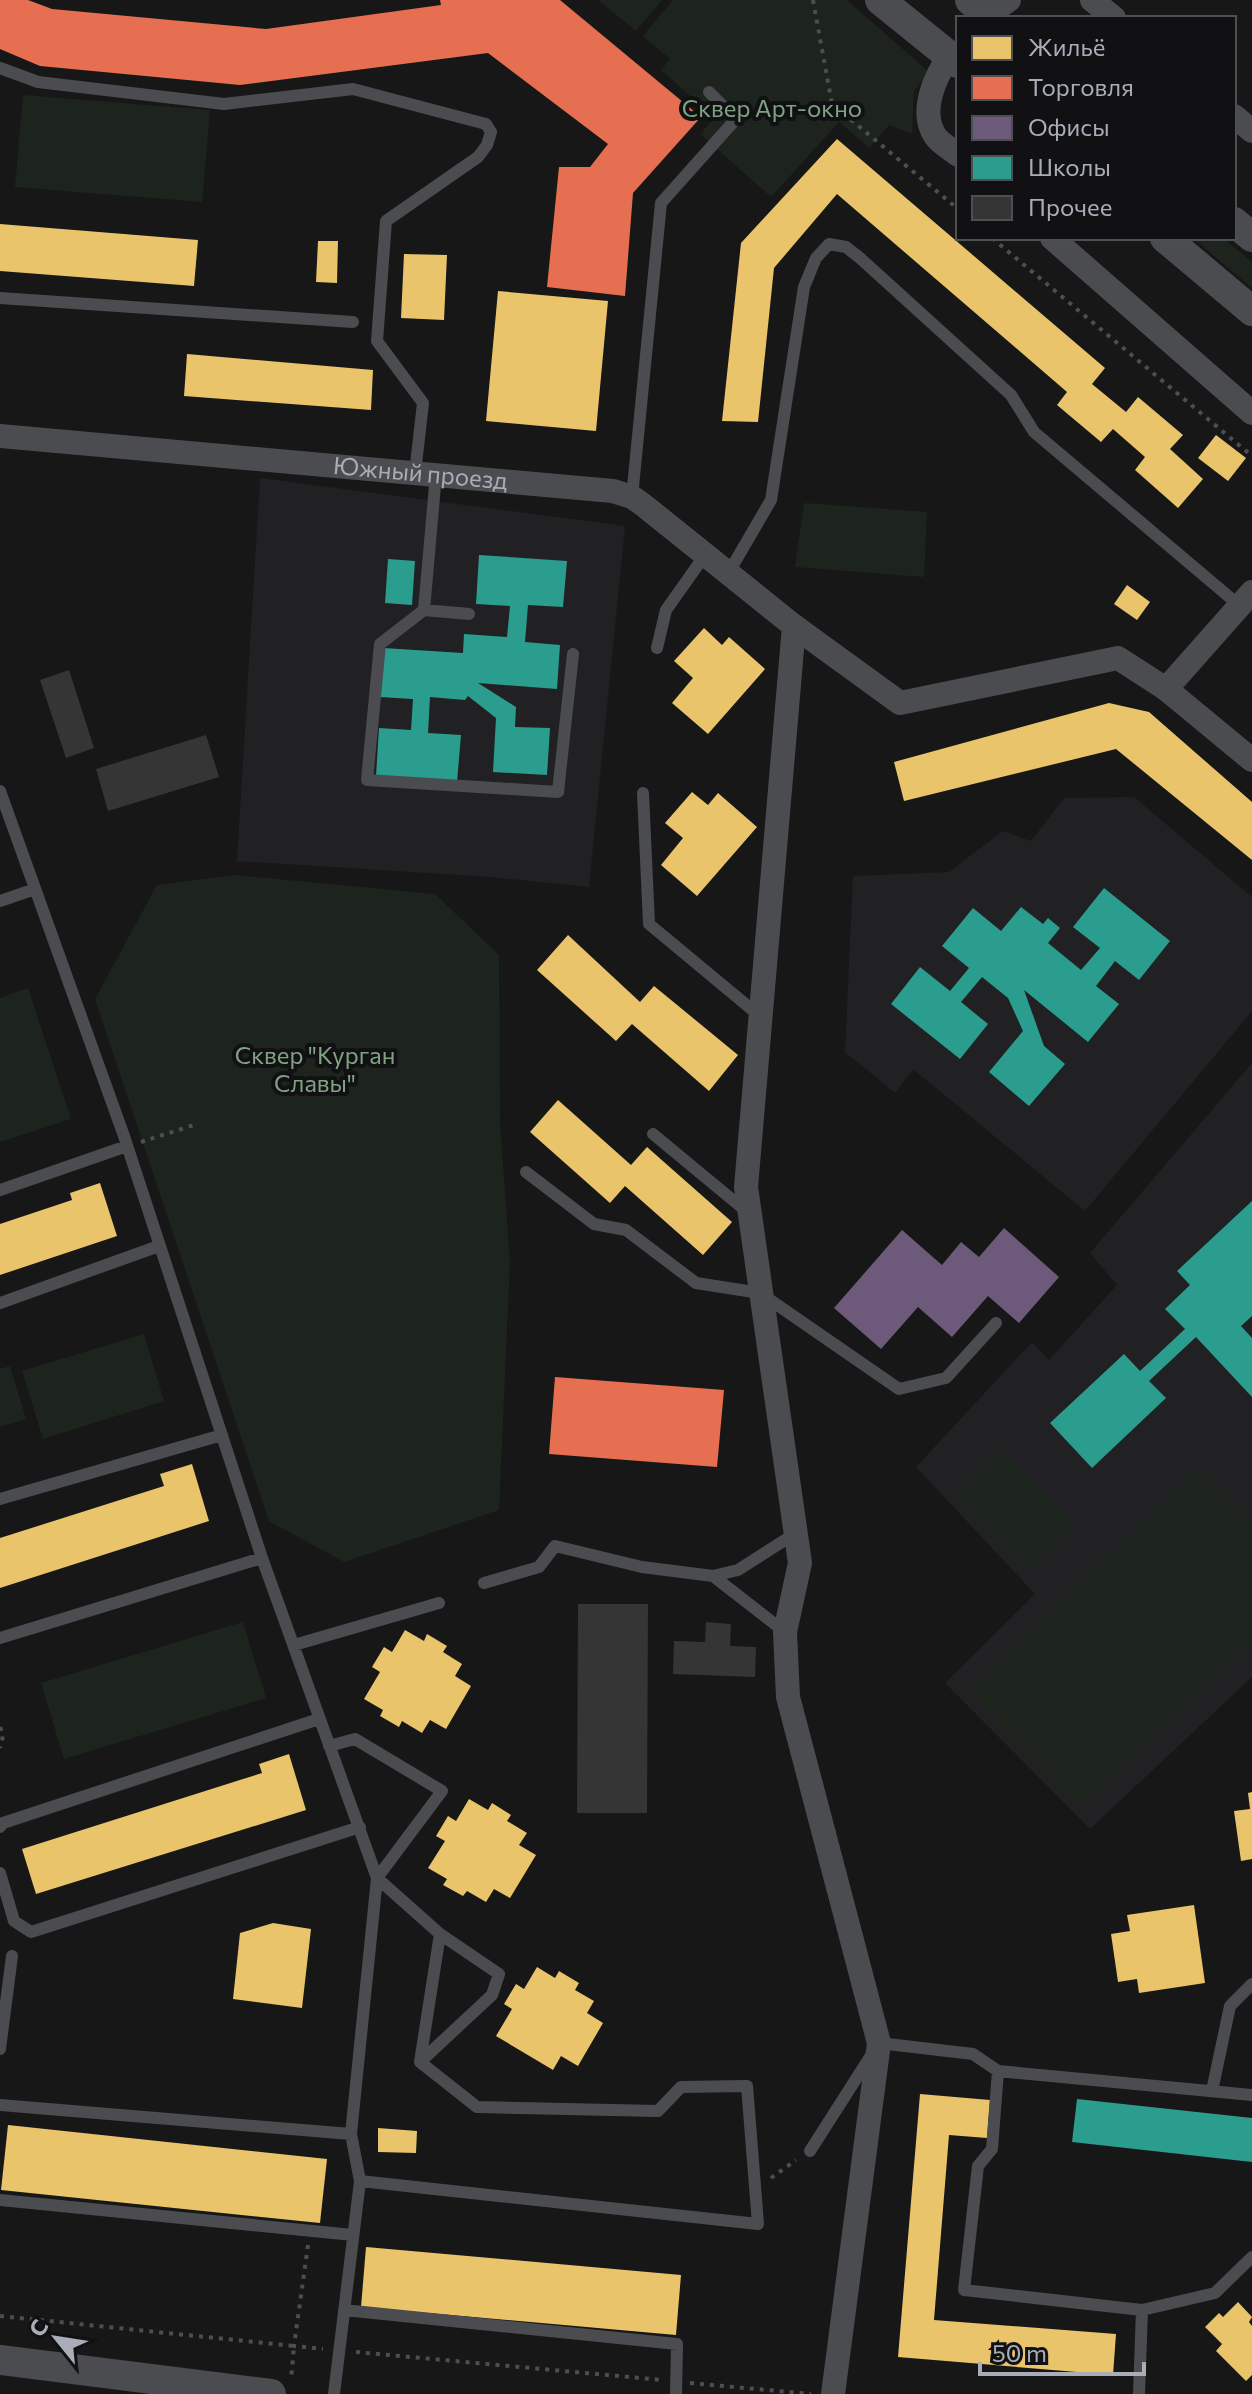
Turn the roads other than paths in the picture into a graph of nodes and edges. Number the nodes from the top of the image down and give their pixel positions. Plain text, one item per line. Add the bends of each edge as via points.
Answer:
1 (880, 0) edge
2 (1092, 0) edge
3 (1112, 16) edge
4 (955, 56) edge
5 (0, 68) edge
6 (709, 92) dead end
7 (1236, 118) edge
8 (1252, 131) edge
9 (956, 153) edge
10 (1236, 224) edge
11 (1252, 237) edge
12 (1054, 240) edge
13 (1167, 240) edge
14 (0, 298) edge
15 (1252, 311) edge
16 (353, 322) dead end
17 (1252, 413) edge
18 (0, 436) edge
19 (426, 474) junction
20 (632, 497) junction
21 (705, 555) junction
22 (729, 572) junction
23 (1248, 605) edge
24 (424, 610) junction
25 (469, 614) dead end
26 (794, 626) junction
27 (657, 648) dead end
28 (573, 654) dead end
29 (1166, 689) junction
30 (1252, 760) edge
31 (0, 791) edge
32 (643, 793) dead end
33 (35, 889) junction
34 (0, 901) edge
35 (761, 1017) junction
36 (653, 1134) dead end
37 (127, 1146) junction
38 (526, 1172) dead end
39 (0, 1190) edge
40 (749, 1213) junction
41 (159, 1246) junction
42 (760, 1293) junction
43 (0, 1303) edge
44 (996, 1323) dead end
45 (222, 1435) junction
46 (0, 1499) edge
47 (796, 1533) junction
48 (262, 1558) junction
49 (713, 1576) junction
50 (484, 1583) dead end
51 (439, 1603) dead end
52 (785, 1632) junction
53 (0, 1638) edge
54 (294, 1645) junction
55 (319, 1719) junction
56 (329, 1746) junction
57 (0, 1827) edge
58 (360, 1827) junction
59 (0, 1873) edge
60 (377, 1878) junction
61 (440, 1934) junction
62 (12, 1956) dead end
63 (1252, 1984) edge
64 (879, 2043) junction
65 (0, 2049) edge
66 (420, 2062) junction
67 (998, 2071) junction
68 (1212, 2091) junction
69 (1252, 2095) edge
70 (0, 2105) edge
71 (351, 2134) junction
72 (810, 2151) road end
73 (360, 2181) junction
74 (0, 2200) edge
75 (353, 2235) junction
76 (1252, 2257) edge
77 (344, 2310) junction
78 (1142, 2310) junction
79 (0, 2360) edge
80 (281, 2388) edge
81 (677, 2388) edge
82 (334, 2394) edge
83 (833, 2394) edge
84 (1139, 2394) edge

1 - 4 street
2 - 3 street
4 - 9 street via 937,73 928,106 934,134
5 - 19 lane via 38,82 224,104 353,89 486,124 491,132 478,157 386,221 377,341 423,403
6 - 20 lane via 736,119 661,203
7 - 8 street
10 - 11 street
12 - 17 street
13 - 15 street
14 - 16 lane
18 - 19 street, Южный проезд
19 - 20 street, Южный проезд via 593,488
19 - 24 lane
20 - 21 street, Южный проезд
21 - 22 street, Южный проезд
21 - 27 lane via 666,610
22 - 23 lane via 771,500 804,287 816,258 829,244 846,247 860,258 1011,395 1034,432
22 - 26 street, Южный проезд
23 - 29 street
24 - 25 lane
24 - 28 lane via 380,644 367,780 558,792
26 - 29 street, Южный проезд via 900,703 1118,658
26 - 35 street
29 - 30 street, Южный проезд
31 - 33 lane
32 - 35 lane via 649,924
33 - 34 lane
33 - 37 lane
35 - 40 street via 746,1187
36 - 40 lane
37 - 39 lane
37 - 41 lane
38 - 42 lane via 594,1224 626,1230 696,1283
40 - 42 street
41 - 43 lane
41 - 45 lane
42 - 44 lane via 899,1389 946,1378
42 - 47 street
45 - 46 lane
45 - 48 lane
47 - 49 lane via 738,1570
47 - 52 street via 800,1563
48 - 53 lane
48 - 54 lane
49 - 50 lane via 642,1567 555,1546 539,1567
49 - 52 lane
51 - 54 lane
52 - 64 street via 788,1697
54 - 55 lane
55 - 56 lane
55 - 57 lane
56 - 58 lane
56 - 60 lane via 355,1739 442,1791
58 - 59 lane via 31,1932 14,1921
58 - 60 lane
60 - 61 lane
60 - 71 lane
61 - 66 lane
61 - 66 lane via 499,1974 492,1995
62 - 65 lane
63 - 68 lane via 1230,2006
64 - 67 lane via 973,2054
64 - 72 lane
64 - 83 street
66 - 73 lane via 477,2107 658,2111 681,2087 747,2086 758,2224
67 - 68 lane
67 - 78 lane via 992,2149 978,2166 964,2290
68 - 69 lane
70 - 71 lane
71 - 73 lane
73 - 75 lane
74 - 75 lane
75 - 77 lane
76 - 78 lane via 1215,2293
77 - 81 lane via 677,2344
77 - 82 lane
78 - 84 lane
79 - 80 street

